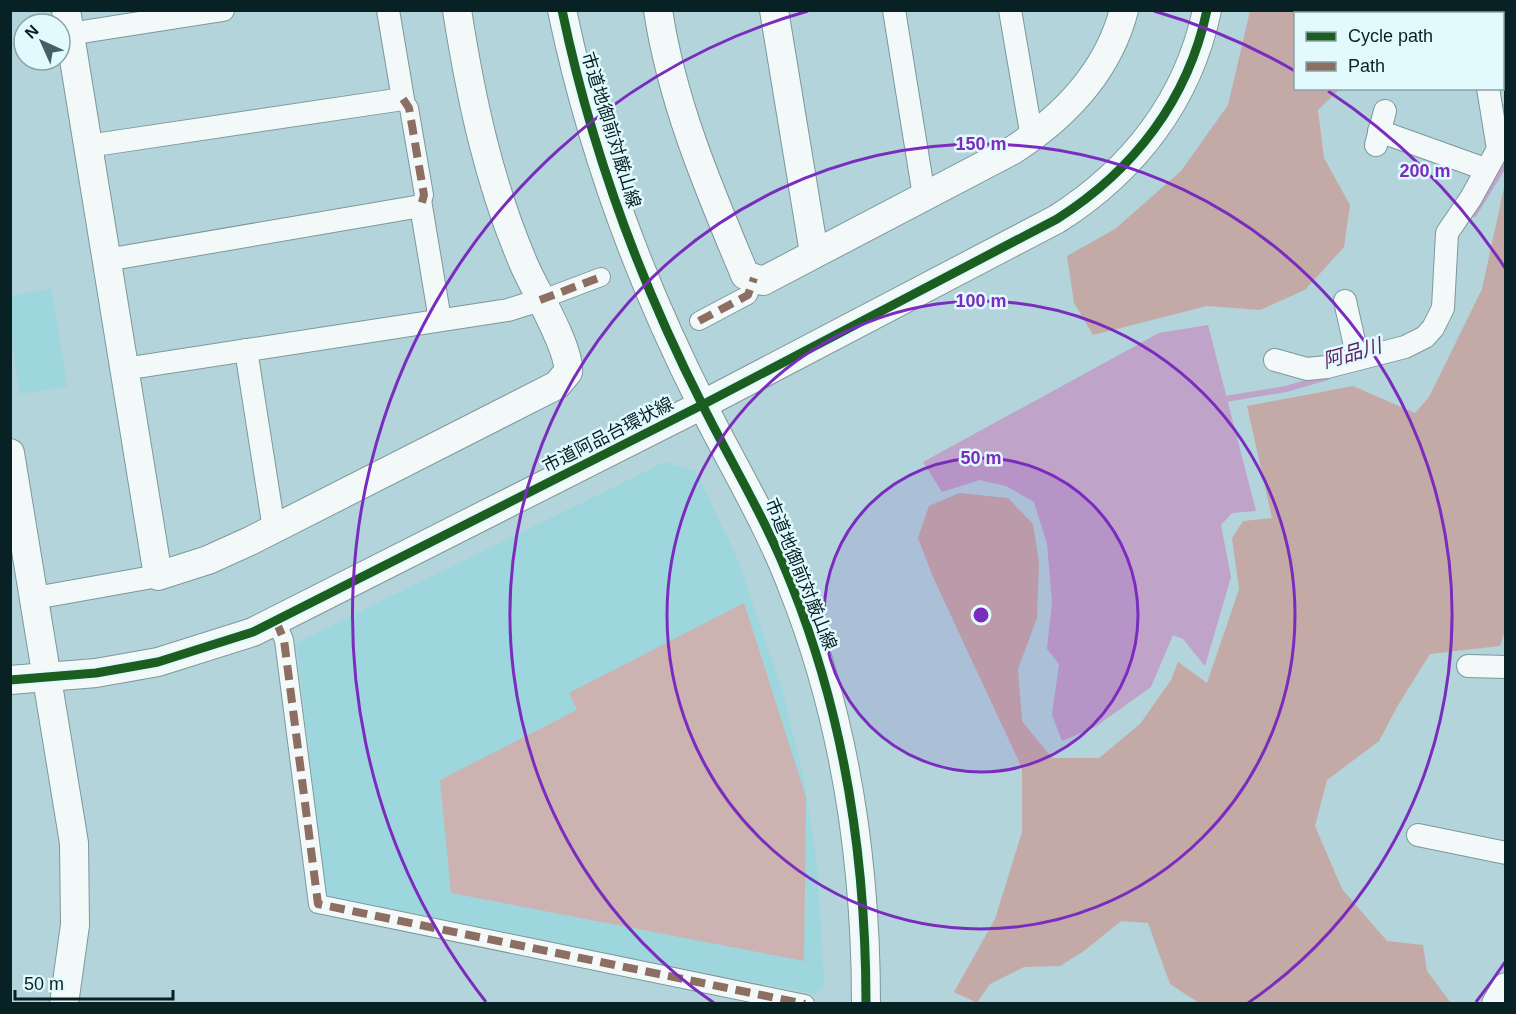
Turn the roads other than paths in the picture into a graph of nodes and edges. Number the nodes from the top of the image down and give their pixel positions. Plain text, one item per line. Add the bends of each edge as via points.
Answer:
1 (223, 10) edge
2 (388, 10) edge
3 (457, 10) edge
4 (562, 10) edge
5 (658, 10) edge
6 (774, 10) edge
7 (894, 10) edge
8 (1010, 10) edge
9 (1124, 10) edge
10 (1207, 10) edge
11 (72, 22) edge
12 (72, 47) edge
13 (1488, 90) edge
14 (403, 99) junction
15 (1380, 129) dead end
16 (1032, 138) junction
17 (88, 146) junction
18 (1485, 169) junction
19 (924, 196) junction
20 (421, 206) junction
21 (814, 253) junction
22 (106, 260) junction
23 (601, 277) dead end
24 (754, 278) junction
25 (540, 300) junction
26 (1346, 302) dead end
27 (440, 320) junction
28 (699, 321) dead end
29 (246, 350) junction
30 (1358, 359) junction
31 (1275, 360) dead end
32 (124, 369) junction
33 (702, 405) junction
34 (10, 453) edge
35 (274, 529) junction
36 (158, 576) junction
37 (35, 598) junction
38 (276, 621) junction
39 (1468, 666) dead end
40 (1506, 667) edge
41 (48, 677) junction
42 (10, 680) edge
43 (1418, 835) dead end
44 (1506, 852) edge
45 (1506, 987) edge
46 (64, 1004) edge
47 (805, 1004) edge
48 (866, 1004) edge
49 (1496, 1004) edge

1 - 11 street
2 - 14 street
3 - 25 street via 472,101 489,169
4 - 33 street, 市道地御前対厳山線 via 587,117 610,189 640,268
5 - 24 street via 663,44 697,162 745,275
6 - 21 street
7 - 19 street
8 - 16 street
9 - 16 street via 1097,71 1060,116
10 - 33 street, 市道阿品台環状線 via 1195,55 1167,111 1130,160 1084,202
12 - 17 street
13 - 18 street via 1499,145
14 - 17 street
14 - 20 street via 409,108 424,195
15 - 18 street
16 - 19 street
17 - 22 street
18 - 30 street via 1447,233 1443,308 1433,328 1415,343
19 - 21 street
20 - 22 street
20 - 27 street
21 - 24 street via 763,281
22 - 32 street
23 - 25 street
24 - 28 street via 748,295
25 - 27 street via 516,308
25 - 35 street via 567,356 569,364 564,379
26 - 30 street
27 - 29 street
29 - 32 street
29 - 35 street
30 - 31 street via 1307,369
32 - 36 street
33 - 38 street, 市道阿品台環状線
33 - 48 street, 市道地御前対厳山線 via 777,546 808,627 832,709 856,835
34 - 37 street
35 - 36 street via 208,560
36 - 37 street
37 - 41 street
38 - 41 street, 市道阿品台環状線 via 158,663
38 - 47 street via 284,640 318,904
39 - 40 street
41 - 42 street, 市道阿品台環状線
41 - 46 street via 76,877 75,925
43 - 44 street
45 - 49 street

